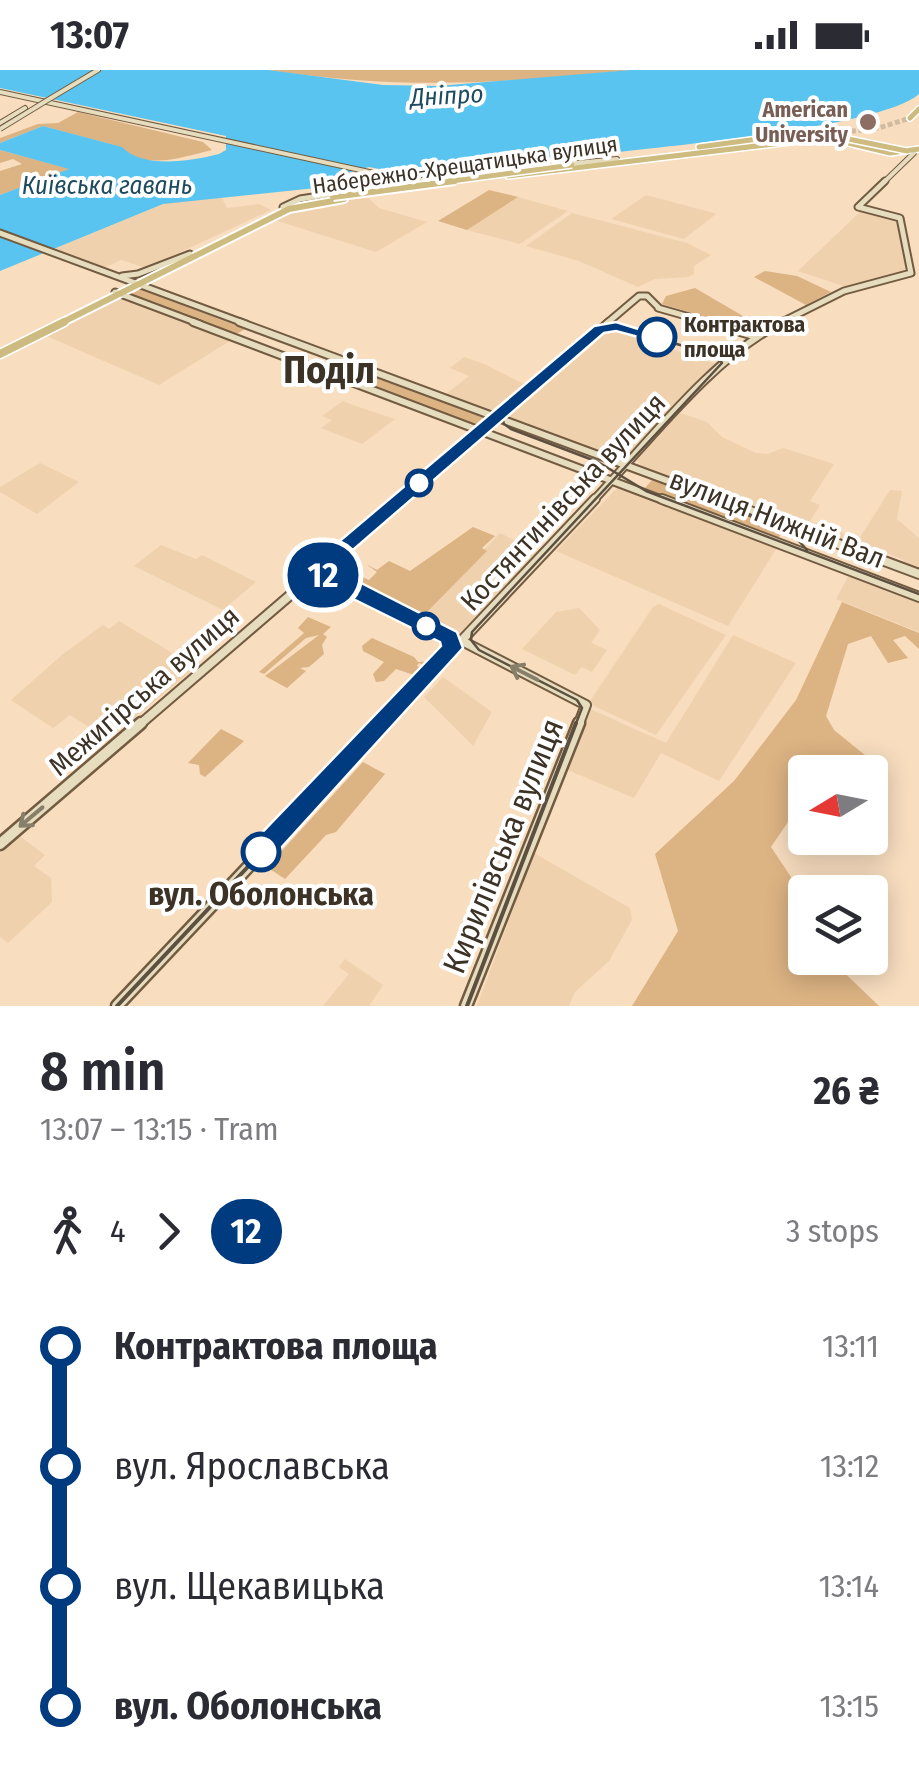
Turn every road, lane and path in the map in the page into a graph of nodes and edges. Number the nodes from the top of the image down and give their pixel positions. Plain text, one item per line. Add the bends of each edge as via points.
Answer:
1 (89, 70) edge
2 (98, 70) edge
3 (0, 93) edge
4 (919, 109) edge
5 (919, 118) edge
6 (0, 124) edge
7 (836, 133) tunnel mouth
8 (813, 138) junction
9 (913, 152) edge
10 (657, 154) junction
11 (617, 159) junction
12 (572, 165) joint
13 (371, 175) junction
14 (433, 186) junction
15 (283, 207) junction
16 (0, 233) edge
17 (190, 254) junction
18 (112, 274) junction
19 (137, 283) junction
20 (117, 293) junction
21 (754, 336) junction
22 (0, 352) edge
23 (497, 419) junction
24 (483, 431) junction
25 (628, 466) junction
26 (615, 482) junction
27 (919, 574) edge
28 (919, 597) edge
29 (462, 642) junction
30 (0, 844) edge
31 (118, 1006) edge
32 (466, 1006) edge

1 - 6 main road, bridge
2 - 6 main road, bridge
3 - 13 main road
4 - 5 main road via 911,120
7 - 10 main road, Набережно-Хрещатицька вулиця
8 - 9 main road
8 - 9 main road, Набережно-Хрещатицька вулиця via 849,136
8 - 14 main road, Набережно-Хрещатицька вулиця
9 - 10 main road, bridge via 824,134
9 - 21 main road via 858,207 900,218 912,272 844,291
10 - 11 main road, Набережно-Хрещатицька вулиця
11 - 12 main road, Набережно-Хрещатицька вулиця
11 - 13 main road via 427,181
12 - 15 main road, Набережно-Хрещатицька вулиця, bridge
13 - 14 main road
13 - 15 main road via 370,188
14 - 19 main road, Набережно-Хрещатицька вулиця via 294,207
15 - 17 main road, Набережно-Хрещатицька вулиця
16 - 18 main road
17 - 18 main road via 134,276
17 - 19 main road, Набережно-Хрещатицька вулиця
18 - 19 main road
19 - 20 main road, Набережно-Хрещатицька вулиця
19 - 23 main road
20 - 22 main road, Набережно-Хрещатицька вулиця
20 - 24 main road, вулиця Нижній Вал
21 - 23 main road, Межигірська вулиця via 641,299
21 - 25 main road, Костянтинівська вулиця
23 - 24 main road, Межигірська вулиця
23 - 25 main road
24 - 26 main road, вулиця Нижній Вал
24 -> 30 main road, Межигірська вулиця
25 - 26 main road, Костянтинівська вулиця
25 - 27 main road
26 - 28 main road, вулиця Нижній Вал
26 - 29 main road, Костянтинівська вулиця
29 - 31 main road, Костянтинівська вулиця
32 -> 29 main road, Кирилівська вулиця via 586,705

